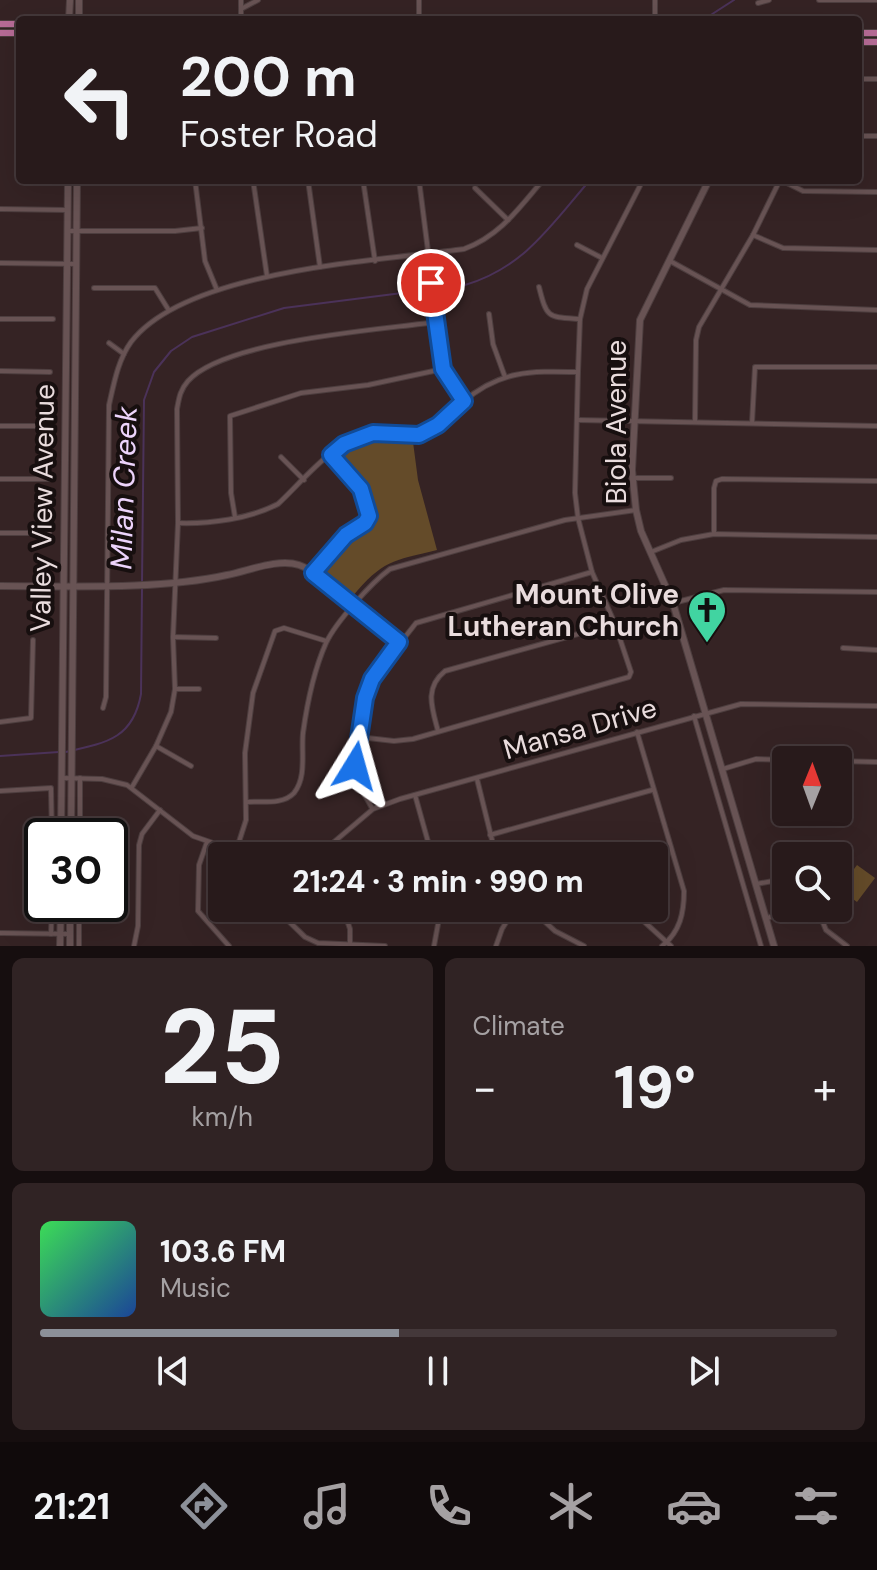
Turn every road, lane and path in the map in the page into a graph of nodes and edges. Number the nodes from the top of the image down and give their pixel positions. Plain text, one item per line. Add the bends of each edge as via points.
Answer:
1 (241, 0) edge
2 (258, 0) edge
3 (769, 0) edge
4 (819, 0) edge
5 (877, 0) edge
6 (758, 3) dead end
7 (241, 9) junction
8 (241, 16) edge
9 (68, 184) edge
10 (77, 184) edge
11 (196, 184) edge
12 (254, 184) edge
13 (309, 184) edge
14 (364, 184) edge
15 (420, 184) edge
16 (540, 184) edge
17 (641, 184) edge
18 (707, 184) edge
19 (779, 184) edge
20 (789, 184) edge
21 (475, 188) dead end
22 (877, 192) edge
23 (0, 209) edge
24 (67, 210) junction
25 (508, 221) junction
26 (202, 228) junction
27 (67, 231) junction
28 (76, 231) junction
29 (753, 235) junction
30 (577, 245) dead end
31 (877, 250) edge
32 (429, 254) junction
33 (602, 258) junction
34 (668, 260) junction
35 (375, 261) junction
36 (0, 263) edge
37 (67, 264) junction
38 (76, 264) junction
39 (320, 267) junction
40 (267, 276) junction
41 (539, 287) dead end
42 (94, 288) dead end
43 (720, 290) junction
44 (218, 291) junction
45 (168, 309) junction
46 (877, 310) edge
47 (489, 314) dead end
48 (0, 319) edge
49 (53, 319) dead end
50 (580, 319) junction
51 (436, 322) junction
52 (109, 343) dead end
53 (124, 354) junction
54 (877, 367) edge
55 (443, 369) junction
56 (0, 371) edge
57 (50, 372) dead end
58 (578, 372) junction
59 (505, 377) junction
60 (464, 401) junction
61 (577, 420) junction
62 (634, 421) junction
63 (695, 422) junction
64 (752, 423) junction
65 (0, 426) edge
66 (49, 426) dead end
67 (877, 426) edge
68 (331, 455) junction
69 (281, 457) dead end
70 (632, 478) junction
71 (671, 478) dead end
72 (0, 479) edge
73 (50, 479) dead end
74 (304, 480) junction
75 (877, 481) edge
76 (636, 510) junction
77 (235, 517) junction
78 (578, 518) junction
79 (178, 523) junction
80 (0, 533) edge
81 (49, 533) dead end
82 (714, 534) junction
83 (877, 537) edge
84 (649, 552) junction
85 (592, 572) junction
86 (313, 573) junction
87 (174, 582) junction
88 (108, 585) junction
89 (0, 586) edge
90 (64, 586) junction
91 (72, 586) junction
92 (877, 592) edge
93 (673, 603) junction
94 (354, 605) junction
95 (615, 624) junction
96 (173, 637) junction
97 (216, 638) dead end
98 (33, 640) dead end
99 (326, 641) junction
100 (399, 642) junction
101 (843, 648) dead end
102 (877, 650) edge
103 (175, 689) junction
104 (199, 689) dead end
105 (877, 706) edge
106 (103, 708) dead end
107 (706, 713) junction
108 (694, 716) junction
109 (0, 722) edge
110 (438, 731) junction
111 (637, 732) junction
112 (359, 737) junction
113 (156, 746) junction
114 (772, 759) edge
115 (852, 761) edge
116 (877, 762) edge
117 (191, 766) dead end
118 (723, 769) junction
119 (62, 778) junction
120 (71, 778) junction
121 (80, 778) junction
122 (477, 779) junction
123 (132, 787) junction
124 (652, 790) junction
125 (0, 791) edge
126 (415, 795) junction
127 (247, 802) junction
128 (373, 809) junction
129 (160, 810) junction
130 (52, 818) edge
131 (61, 818) edge
132 (71, 818) edge
133 (80, 818) edge
134 (490, 835) junction
135 (207, 842) joint
136 (239, 842) edge
137 (333, 842) edge
138 (428, 842) edge
139 (492, 842) edge
140 (670, 849) joint
141 (772, 882) edge
142 (756, 884) junction
143 (772, 916) edge
144 (766, 919) junction
145 (51, 922) edge
146 (60, 922) edge
147 (70, 922) edge
148 (79, 922) edge
149 (289, 922) edge
150 (348, 922) edge
151 (438, 922) edge
152 (506, 922) edge
153 (545, 922) edge
154 (644, 922) edge
155 (823, 922) edge
156 (0, 933) edge
157 (51, 934) junction
158 (60, 934) junction
159 (70, 934) junction
160 (350, 945) edge
161 (667, 945) edge
162 (60, 946) edge
163 (70, 946) edge
164 (79, 946) edge
165 (134, 946) edge
166 (229, 946) edge
167 (385, 946) edge
168 (434, 946) edge
169 (496, 946) edge
170 (584, 946) edge
171 (761, 946) edge
172 (774, 946) edge
173 (847, 946) edge

1 - 7 street
2 - 7 street
3 - 6 street
4 - 5 street
7 - 8 street
9 - 24 main road, Valley View Avenue
10 - 28 main road, Valley View Avenue
11 - 26 street
12 - 40 street
13 - 39 street
14 - 35 street
15 - 32 street
16 - 25 street
17 - 33 street
18 - 34 main road, Biola Avenue
19 - 29 street
20 - 22 street via 803,191
21 - 25 street
23 - 24 street
24 - 27 main road, Valley View Avenue
25 - 32 street via 481,243
26 - 28 street
26 - 44 street via 205,261
27 - 28 street
27 - 37 main road, Valley View Avenue
28 - 38 main road, Valley View Avenue
29 - 31 street via 783,248
29 - 43 street
30 - 33 street
32 - 35 street
32 - 51 street
33 - 50 street
34 - 43 street
34 - 62 main road, Biola Avenue via 640,320
35 - 39 street
36 - 37 street
37 - 38 street
37 - 90 main road, Valley View Avenue
38 - 91 main road, Valley View Avenue
39 - 40 street
40 - 44 street
41 - 50 street via 551,317
42 - 45 street via 155,288
43 - 46 street via 769,308
43 - 63 street via 696,340
44 - 45 street
45 - 53 street
47 - 59 street
48 - 49 street
50 - 58 street
51 - 55 street
51 - 79 street via 279,343 220,362 189,380 177,409
52 - 53 street
53 - 88 street via 109,405
54 - 64 street via 755,367
55 - 60 street
55 - 77 street via 301,393 230,416
56 - 57 street
58 - 59 street via 526,371
58 - 61 street
59 - 60 street
60 - 68 street via 419,435 373,433
61 - 62 street
61 - 78 street
62 - 63 street
62 - 70 main road, Biola Avenue
63 - 64 street
64 - 67 street
65 - 66 street
68 - 74 street
68 - 86 street via 361,489 369,516
69 - 74 street
70 - 71 street
70 - 76 main road, Biola Avenue
72 - 73 street
74 - 77 street via 268,510
75 - 82 street via 722,479 714,488
76 - 78 street
76 - 84 main road, Biola Avenue
77 - 79 street via 207,524
78 - 85 street
78 - 94 street via 390,569
79 - 87 street
80 - 81 street
82 - 83 street
82 - 84 street
84 - 93 main road, Biola Avenue
85 - 95 street
85 - 100 street via 424,619
86 - 87 main road via 282,563
86 - 94 main road
87 - 88 main road
87 - 96 street
88 - 91 main road
88 - 106 street
89 - 90 main road
90 - 91 main road
90 - 119 main road, Valley View Avenue
91 - 120 main road, Valley View Avenue
92 - 93 street via 724,590
93 - 107 main road, Biola Avenue
94 - 99 street
94 - 100 street
95 - 110 street via 445,671 430,696
95 - 110 street via 629,677
96 - 97 street
96 - 103 street
98 - 109 street via 31,718
99 - 127 street via 303,733 300,784 281,801
99 - 127 street via 284,628 275,631 253,693 245,753
100 - 112 street via 372,679
101 - 102 street
103 - 104 street
103 - 113 street
105 - 107 street, Mansa Drive via 741,704
107 - 108 street, Mansa Drive
107 - 118 main road, Biola Avenue
108 - 111 street, Mansa Drive
108 - 171 street
110 - 112 street via 394,741
111 - 122 street, Mansa Drive
111 - 124 street
112 - 128 street via 356,775
113 - 117 street
113 - 123 street
114 - 118 street
115 - 116 street
118 - 142 main road, Biola Avenue
119 - 120 street
119 - 131 main road, Valley View Avenue
120 - 121 street
120 - 132 main road, Valley View Avenue
121 - 123 street
121 - 133 street
122 - 126 street, Mansa Drive
122 - 134 street
123 - 129 street
124 - 134 street
124 - 140 street
125 - 130 street via 51,788
126 - 128 street, Mansa Drive
126 - 138 street
127 - 136 street
128 - 137 street, Mansa Drive
129 - 135 street
129 - 165 street via 139,845
134 - 139 street
135 - 166 street via 199,865 198,911
140 - 161 street via 684,891 684,912
141 - 142 street
142 - 144 main road, Biola Avenue
143 - 144 street
144 - 172 main road, Biola Avenue
145 - 157 street
146 - 158 main road
147 - 159 main road
148 - 164 street
149 - 160 street via 318,943
150 - 160 street
151 - 168 street
152 - 169 street
153 - 170 street
154 - 161 street
155 - 173 street
156 - 157 street
157 - 158 street
158 - 159 street
158 - 162 main road
159 - 163 main road
160 - 167 street

